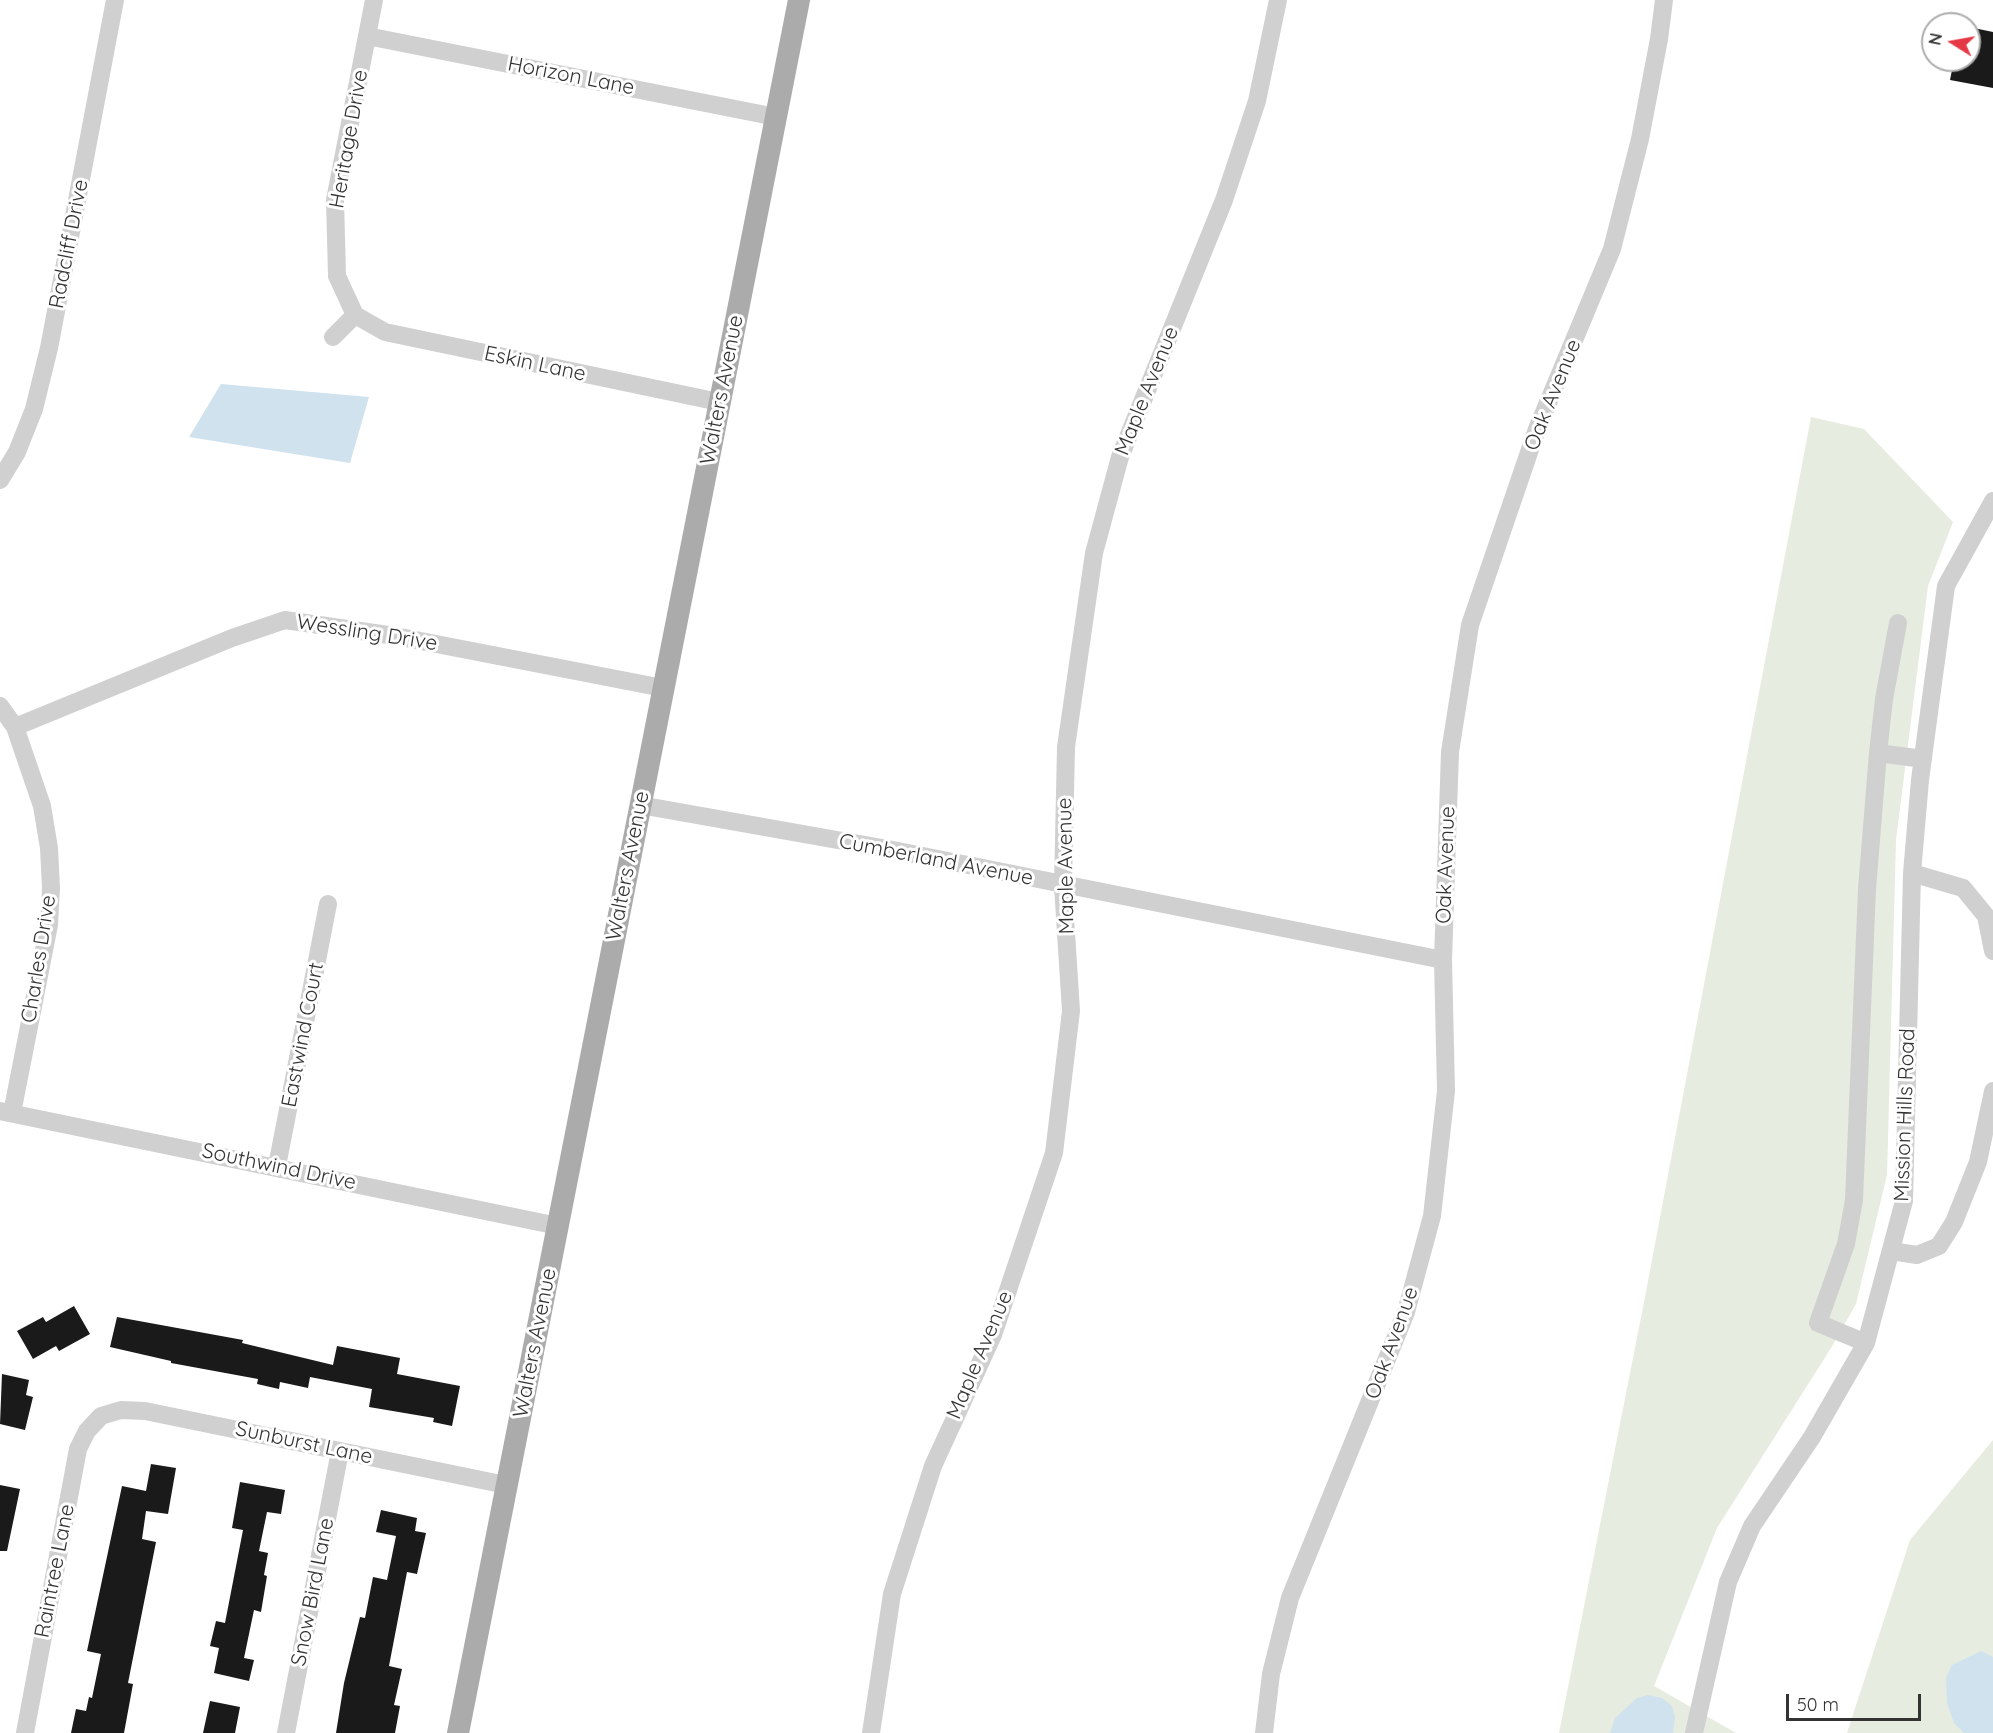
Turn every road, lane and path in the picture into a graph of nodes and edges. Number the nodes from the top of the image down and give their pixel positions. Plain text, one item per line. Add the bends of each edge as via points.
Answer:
1 (115, 0) edge
2 (374, 0) edge
3 (799, 0) edge
4 (1278, 0) edge
5 (1664, 0) edge
6 (367, 36) junction
7 (776, 117) junction
8 (355, 315) junction
9 (333, 337) dead end
10 (718, 402) junction
11 (0, 480) edge
12 (1993, 501) edge
13 (1898, 623) dead end
14 (663, 688) junction
15 (0, 706) edge
16 (15, 727) junction
17 (1878, 753) junction
18 (1923, 759) junction
19 (640, 805) junction
20 (1912, 873) junction
21 (1063, 886) junction
22 (328, 904) dead end
23 (1993, 951) edge
24 (1443, 960) junction
25 (1993, 1091) edge
26 (6, 1112) edge
27 (277, 1166) junction
28 (558, 1226) junction
29 (1891, 1251) junction
30 (1866, 1343) junction
31 (101, 1416) joint
32 (340, 1451) junction
33 (506, 1485) junction
34 (25, 1733) edge
35 (286, 1733) edge
36 (458, 1733) edge
37 (871, 1733) edge
38 (1264, 1733) edge
39 (1694, 1733) edge

1 - 11 street, Radcliff Drive via 49,348 34,409 17,452
2 - 6 street, Heritage Drive
3 - 7 main road, Walters Avenue
4 - 21 street, Maple Avenue via 1257,101 1224,200 1120,457 1094,553 1066,747
5 - 24 street, Oak Avenue via 1640,139 1612,249 1537,429 1470,625 1450,752
6 - 7 street, Horizon Lane
6 - 8 street, Heritage Drive via 335,200 337,276
7 - 10 main road, Walters Avenue
8 - 9 street
8 - 10 street, Eskin Lane via 385,332
10 - 14 main road, Walters Avenue
12 - 18 street, Mission Hills Road via 1946,585
13 - 17 street
14 - 16 street, Wessling Drive via 395,636 285,620
14 - 19 main road, Walters Avenue
15 - 16 street, Charles Drive
16 - 26 street, Charles Drive via 42,806 51,888 49,925
17 - 18 street
17 - 30 street via 1867,890 1854,1200 1846,1245 1818,1323
18 - 20 street, Mission Hills Road
19 - 21 street, Cumberland Avenue via 888,849
19 - 28 main road, Walters Avenue
20 - 23 street via 1964,888 1986,916
20 - 29 street, Mission Hills Road via 1904,1201
21 - 24 street, Cumberland Avenue
21 - 37 street, Maple Avenue via 1071,1011 1054,1153 993,1335 933,1466 892,1594
22 - 27 street, Eastwind Court
24 - 38 street, Oak Avenue via 1446,1091 1432,1216 1406,1312 1290,1598 1271,1674
25 - 29 street via 1978,1162 1939,1246 1917,1255
26 - 27 street, Southwind Drive
27 - 28 street, Southwind Drive
28 - 33 main road, Walters Avenue
29 - 30 street, Mission Hills Road
30 - 39 street, Mission Hills Road via 1812,1437 1752,1526 1728,1582
31 - 32 street, Sunburst Lane via 121,1410 145,1411
31 - 34 street, Raintree Lane via 78,1449
32 - 33 street, Sunburst Lane
32 - 35 street, Snow Bird Lane
33 - 36 main road, Walters Avenue

